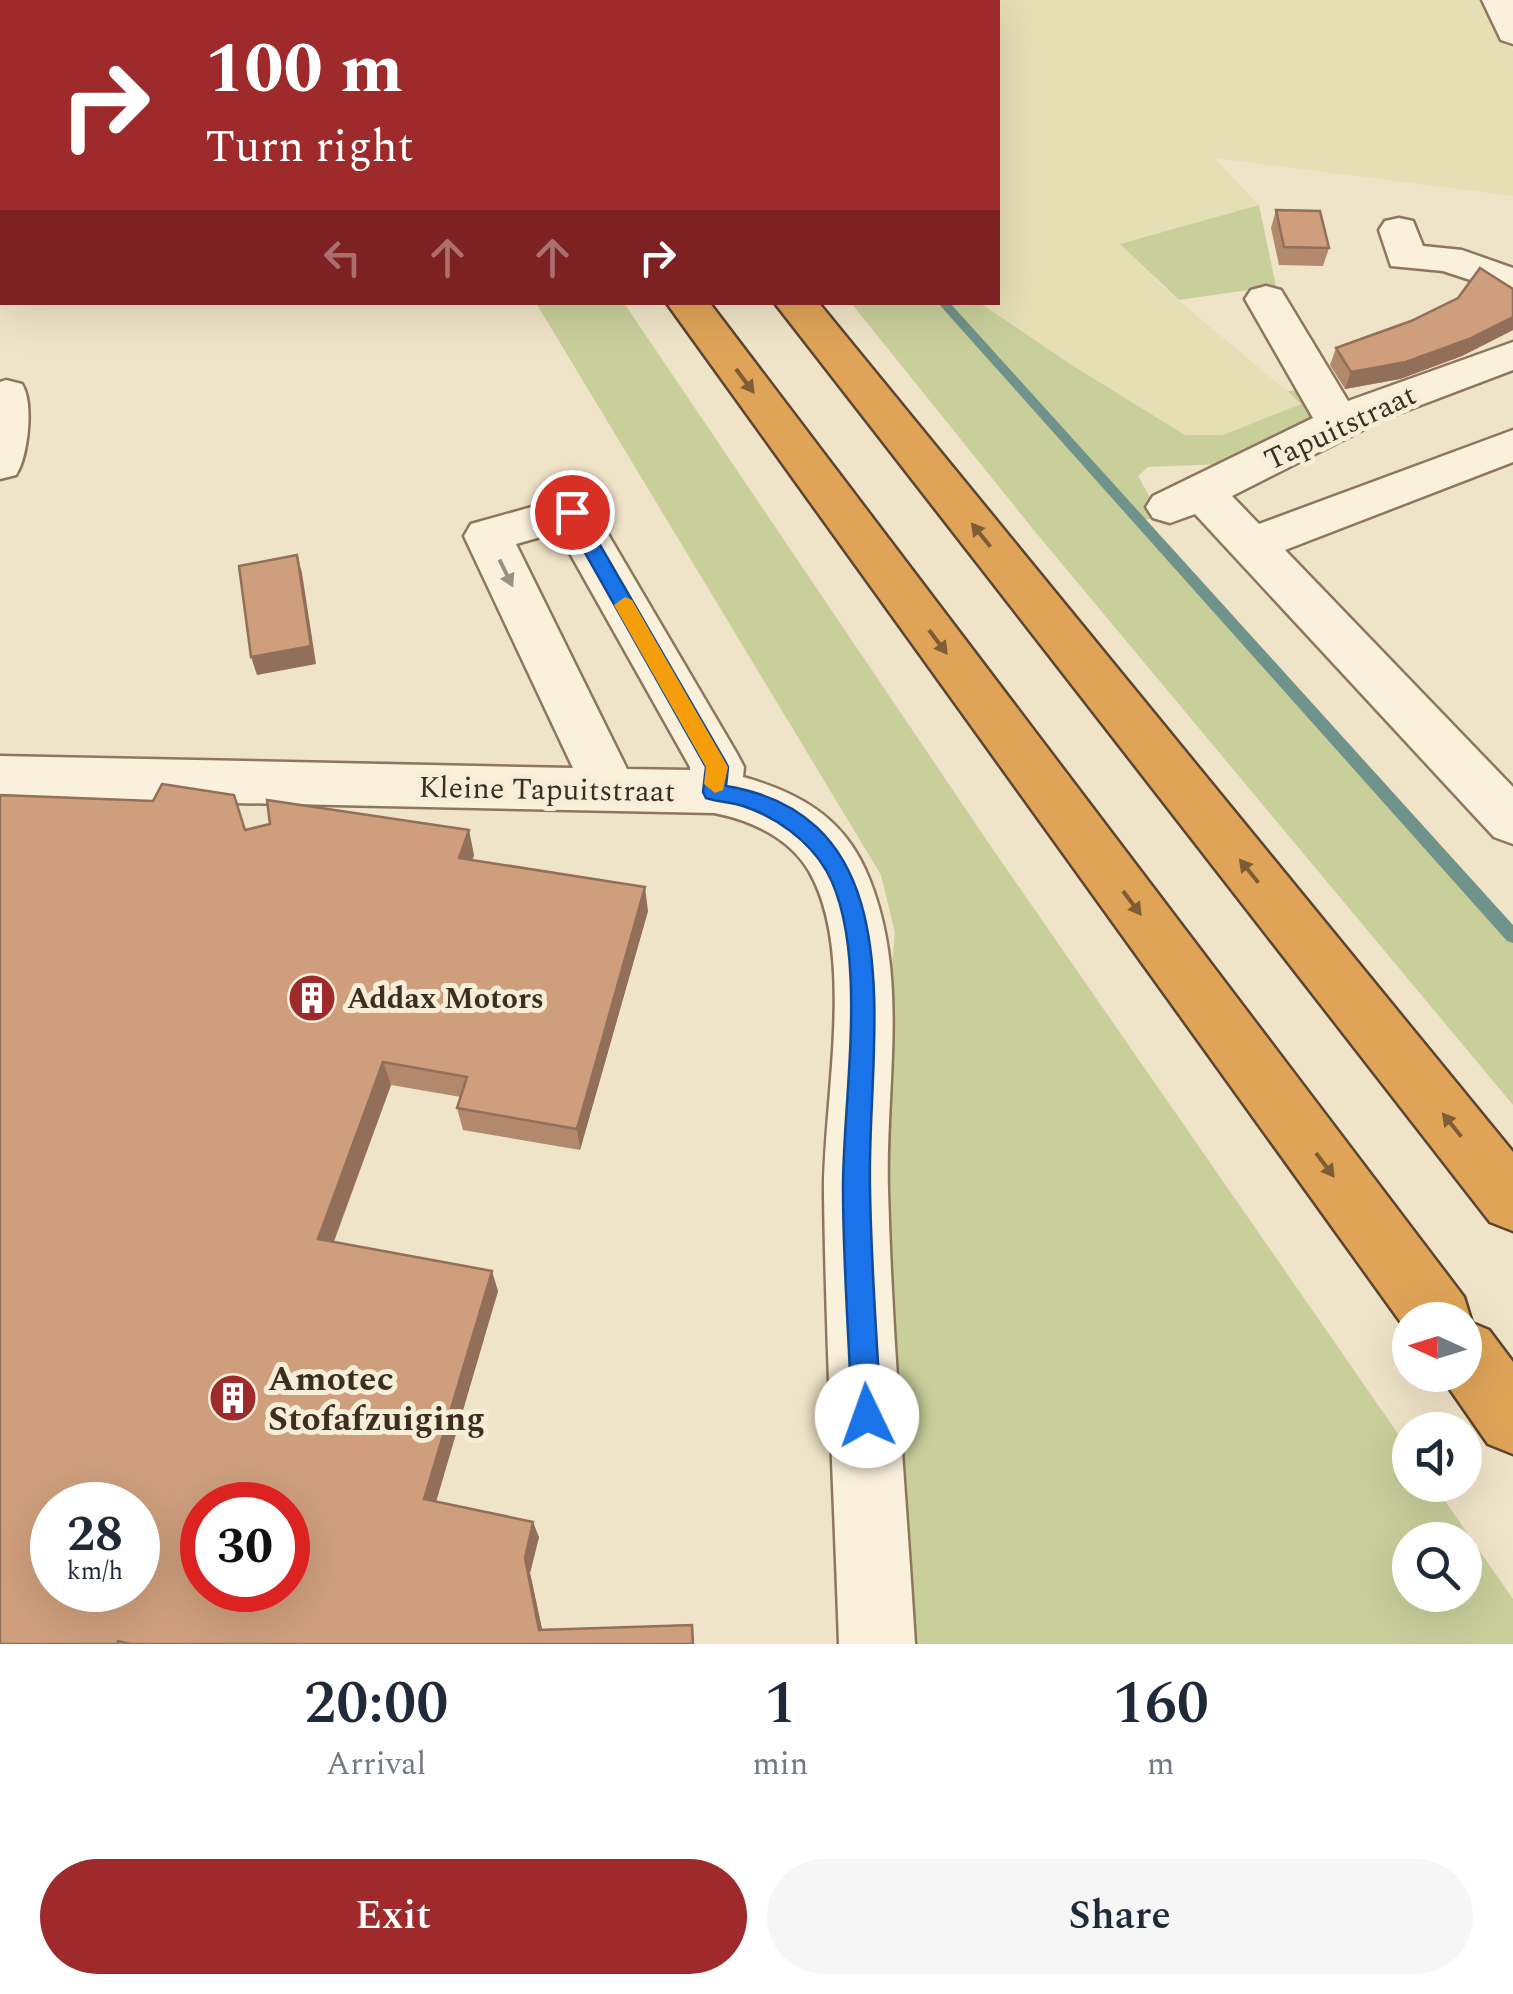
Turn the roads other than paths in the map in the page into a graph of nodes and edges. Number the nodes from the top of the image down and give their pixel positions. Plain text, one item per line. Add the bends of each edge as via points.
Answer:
1 (1499, 0) edge
2 (1513, 31) edge
3 (1399, 230) dead end
4 (1513, 282) edge
5 (1266, 299) dead end
6 (689, 305) edge
7 (797, 305) edge
8 (1513, 355) edge
9 (6, 394) dead end
10 (1339, 423) junction
11 (1513, 444) edge
12 (0, 464) edge
13 (1250, 546) junction
14 (24, 778) edge
15 (597, 789) junction
16 (714, 792) junction
17 (1513, 822) edge
18 (1513, 1201) edge
19 (1427, 1302) edge
20 (1482, 1377) edge
21 (1513, 1418) edge
22 (877, 1644) edge

1 - 2 street
3 - 4 street via 1405,257 1448,259
5 - 10 street
6 -> 19 highway
18 -> 7 highway
8 - 10 street, Tapuitstraat
9 - 12 street
10 - 13 street, Tapuitstraat via 1186,500
11 - 13 street
13 - 17 street
14 - 15 street, Kleine Tapuitstraat
15 - 16 street, Kleine Tapuitstraat
16 -> 15 street via 717,767 572,512 488,536 600,769
16 - 22 street, Kleine Tapuitstraat via 778,811 809,832 835,865 856,914 862,970 856,1187
20 - 21 highway

